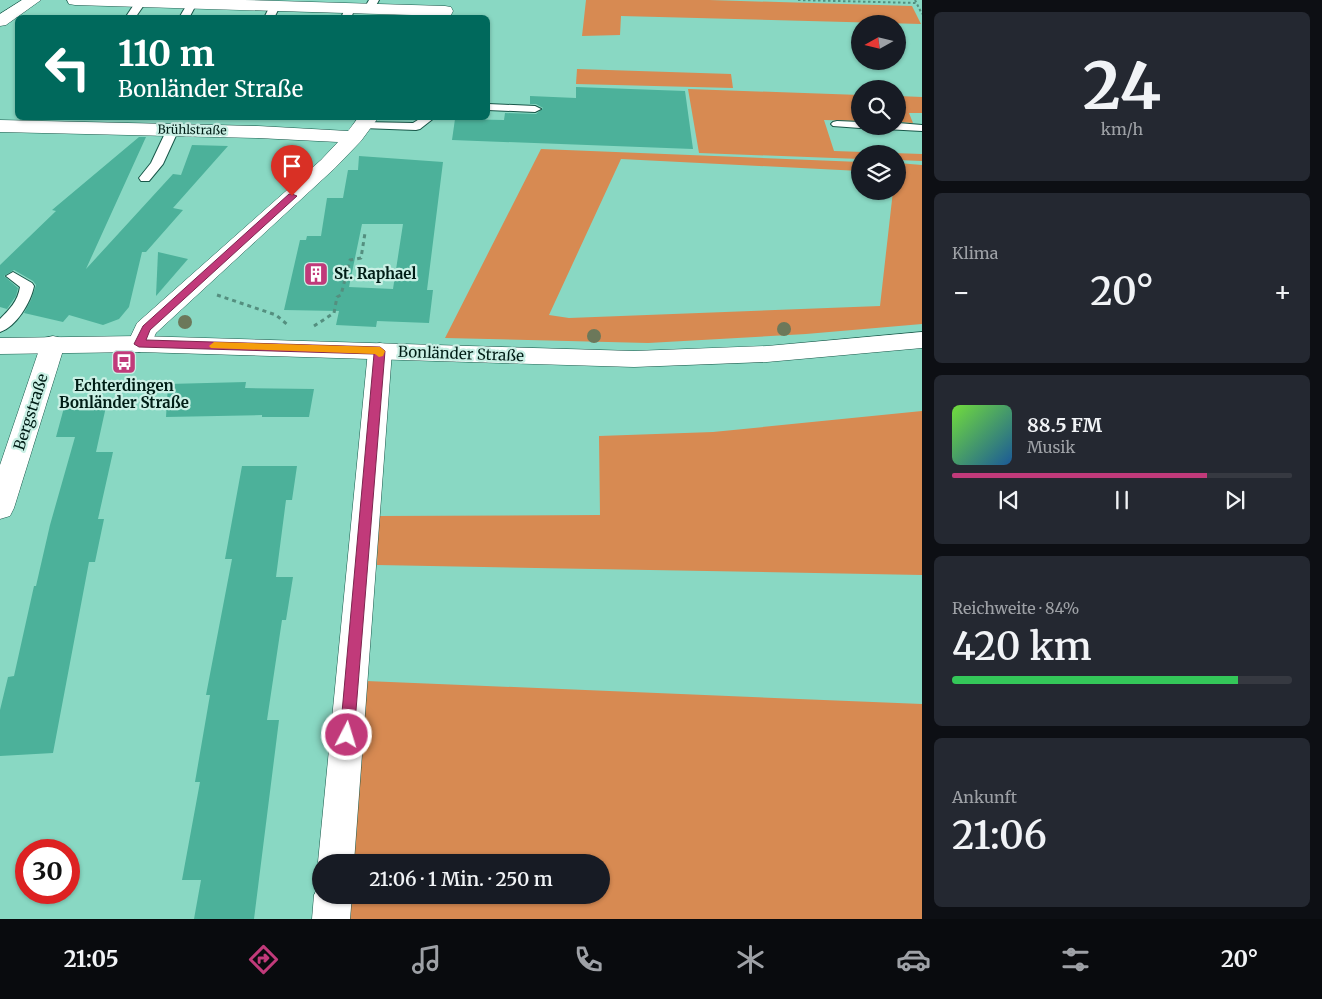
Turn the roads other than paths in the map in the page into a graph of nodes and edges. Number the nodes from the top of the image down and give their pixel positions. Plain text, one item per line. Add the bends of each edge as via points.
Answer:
1 (33, 0) edge
2 (75, 0) edge
3 (215, 2) edge
4 (372, 4) edge
5 (137, 5) edge
6 (283, 7) edge
7 (446, 9) edge
8 (188, 10) edge
9 (348, 13) edge
10 (0, 21) edge
11 (490, 107) edge
12 (535, 109) dead end
13 (425, 120) edge
14 (837, 124) dead end
15 (851, 125) edge
16 (0, 126) edge
17 (362, 126) edge
18 (906, 127) edge
19 (922, 128) edge
20 (173, 130) junction
21 (145, 178) dead end
22 (13, 276) dead end
23 (0, 327) edge
24 (922, 340) edge
25 (53, 344) junction
26 (139, 344) junction
27 (0, 346) edge
28 (380, 351) junction
29 (0, 508) edge
30 (337, 854) edge
31 (332, 904) edge
32 (331, 919) edge

1 - 10 street
2 - 5 street
3 - 6 street
3 - 8 street
4 - 7 street
4 - 9 street
5 - 8 street
6 - 9 street
11 - 12 lane
13 - 17 lane via 416,127
14 - 15 lane
16 - 20 street, Brühlstraße
17 - 20 street, Brühlstraße
17 - 26 street via 335,157 146,329
18 - 19 lane
20 - 21 lane via 157,164
22 - 23 lane via 26,286 26,294
24 - 28 street, Bonländer Straße via 767,354 660,359
25 - 26 street, Bonländer Straße
25 - 27 street, Bonländer Straße
25 - 29 street, Bergstraße
26 - 28 street, Bonländer Straße via 292,342
28 - 30 street
31 - 32 street

